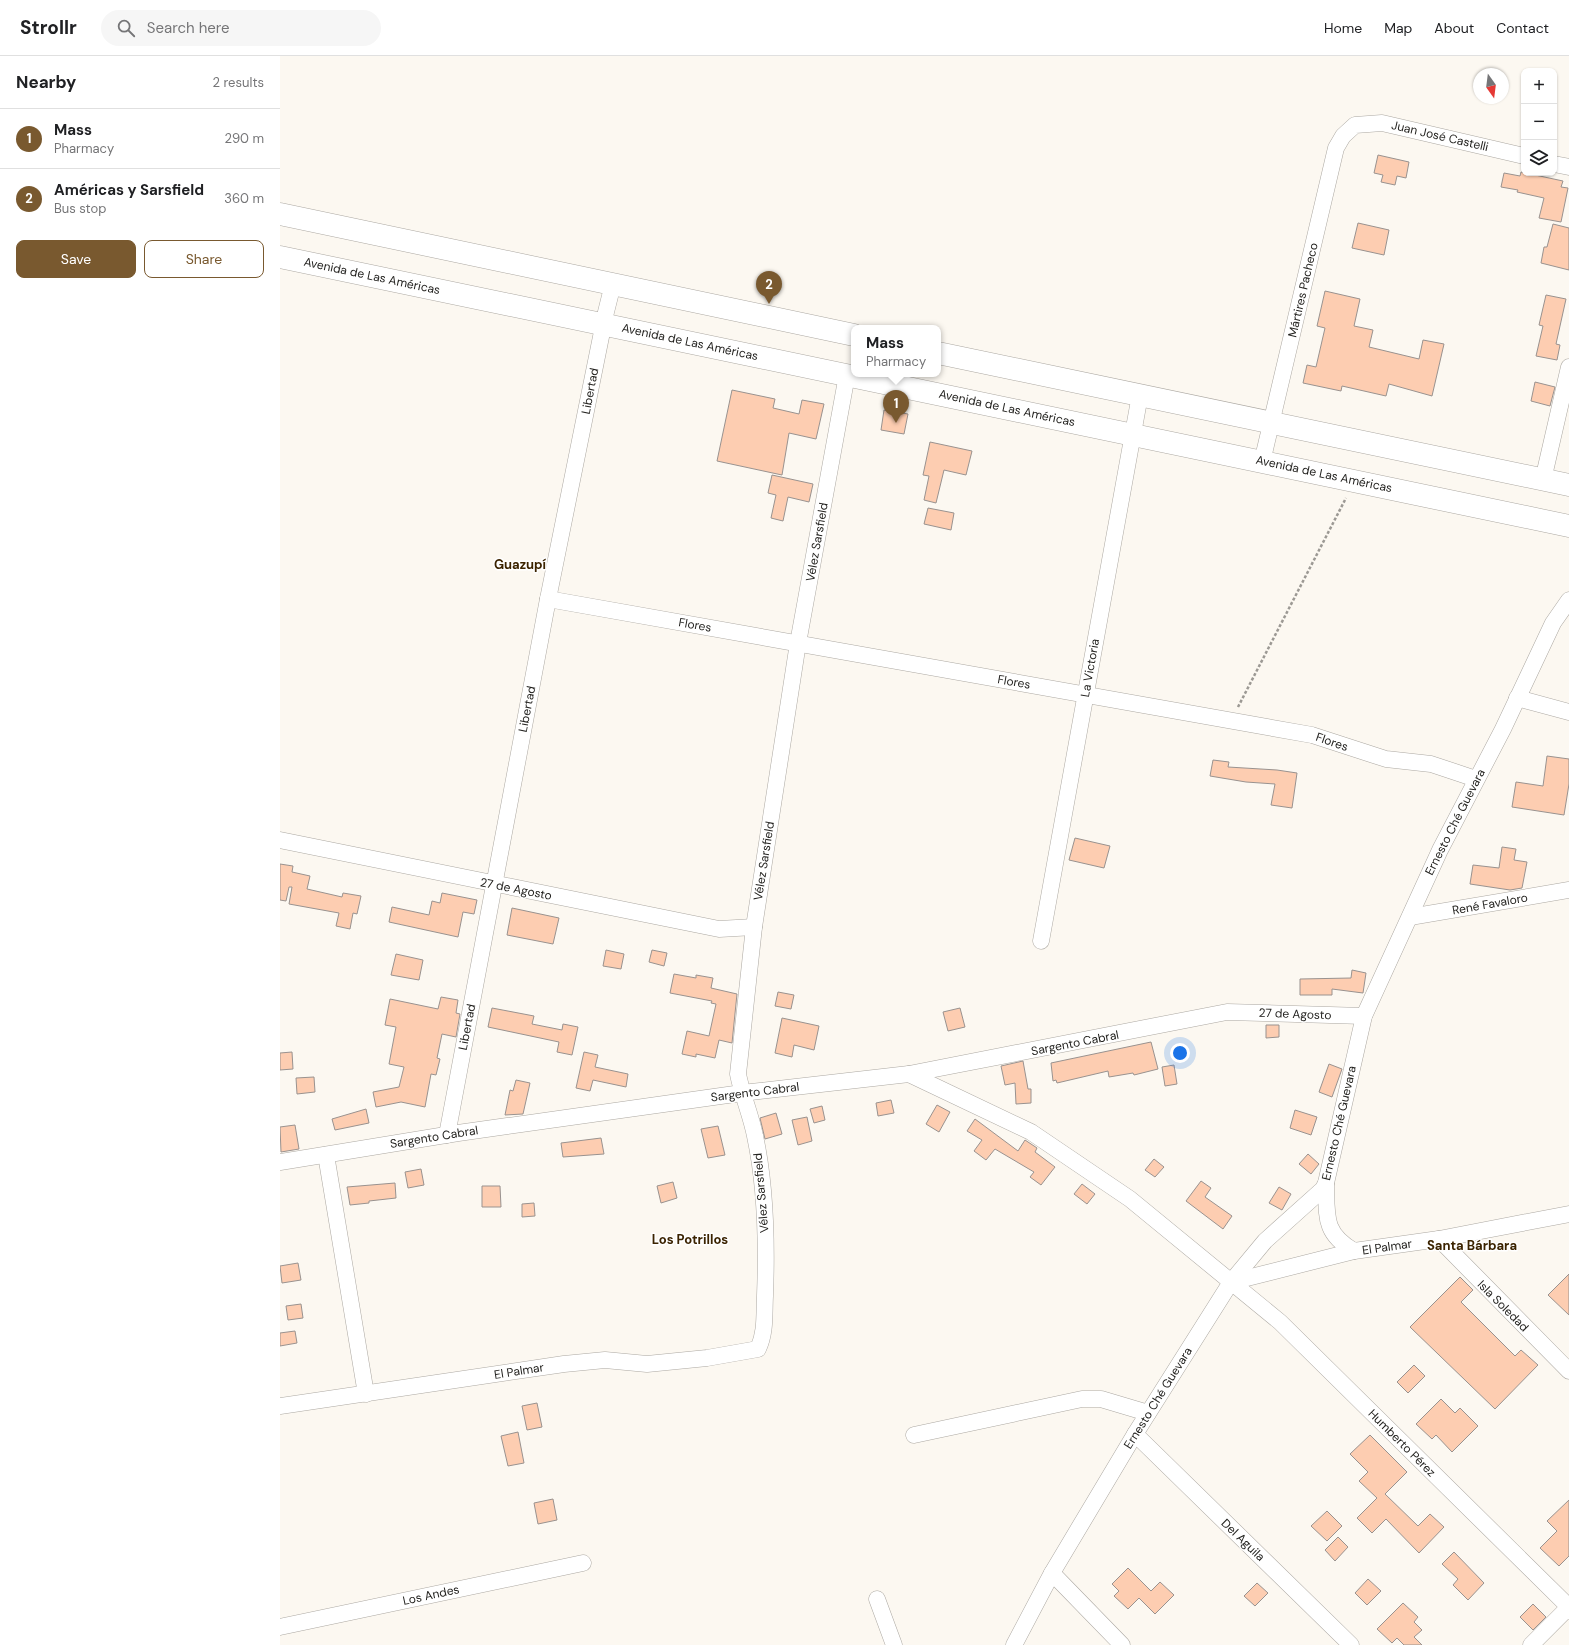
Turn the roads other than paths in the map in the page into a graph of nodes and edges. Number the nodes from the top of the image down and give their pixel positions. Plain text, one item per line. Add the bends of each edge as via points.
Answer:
1 (1354, 125) joint
2 (1521, 155) edge
3 (1557, 165) edge
4 (1569, 167) edge
5 (280, 214) edge
6 (280, 256) edge
7 (613, 284) junction
8 (604, 324) junction
9 (851, 334) edge
10 (941, 354) edge
11 (1569, 367) edge
12 (847, 375) junction
13 (851, 376) edge
14 (857, 377) edge
15 (1140, 395) junction
16 (1271, 423) junction
17 (1132, 434) junction
18 (1262, 462) junction
19 (1543, 480) junction
20 (1569, 485) edge
21 (1569, 526) edge
22 (548, 599) junction
23 (1569, 600) edge
24 (798, 643) junction
25 (1085, 694) junction
26 (1517, 698) junction
27 (1569, 712) edge
28 (1476, 780) junction
29 (280, 840) edge
30 (494, 884) junction
31 (1569, 890) edge
32 (1410, 917) junction
33 (754, 927) junction
34 (1041, 941) dead end
35 (1228, 1012) joint
36 (1364, 1016) junction
37 (909, 1074) junction
38 (742, 1093) junction
39 (447, 1135) junction
40 (326, 1155) junction
41 (280, 1162) edge
42 (1326, 1184) junction
43 (1569, 1214) edge
44 (1438, 1239) junction
45 (1354, 1252) junction
46 (1231, 1282) junction
47 (758, 1349) joint
48 (1569, 1371) edge
49 (366, 1394) junction
50 (280, 1406) edge
51 (1148, 1413) junction
52 (1135, 1434) junction
53 (914, 1435) dead end
54 (583, 1563) dead end
55 (1052, 1573) junction
56 (877, 1599) dead end
57 (1569, 1607) edge
58 (280, 1627) edge
59 (894, 1645) edge
60 (1014, 1645) edge
61 (1122, 1645) edge
62 (1351, 1645) edge
63 (1531, 1645) edge

1 - 2 street, Juan José Castelli via 1382,123
1 - 16 street, Mártires Pacheco via 1336,148
3 - 4 street
5 - 7 main road
6 - 8 main road, Avenida de Las Américas
7 - 8 street, Libertad
7 - 9 main road
8 - 12 main road, Avenida de Las Américas
8 - 22 street, Libertad
10 - 15 main road
11 - 19 street
12 - 13 main road, Avenida de Las Américas
12 - 24 street, Vélez Sarsfield
14 - 17 main road, Avenida de Las Américas
15 - 16 main road
15 - 17 street, La Victoria
16 - 18 street, Mártires Pacheco
16 - 19 main road
17 - 18 main road, Avenida de Las Américas
17 - 25 street, La Victoria
18 - 21 main road, Avenida de Las Américas
19 - 20 main road
22 - 24 street, Flores
22 - 30 street, Libertad
23 - 26 street, Ernesto Ché Guevara via 1553,623
24 - 25 street, Flores
24 - 33 street, Vélez Sarsfield
25 - 28 street, Flores via 1312,735 1386,759 1431,764
25 - 34 street, La Victoria
26 - 27 street
26 - 28 street, Ernesto Ché Guevara
28 - 32 street, Ernesto Ché Guevara via 1440,850
29 - 30 street, 27 de Agosto
30 - 33 street, 27 de Agosto via 719,929
30 - 39 street, Libertad
31 - 32 street, René Favaloro
32 - 36 street, Ernesto Ché Guevara
33 - 38 street, Vélez Sarsfield via 738,1074
35 - 36 street, 27 de Agosto
35 - 37 street, Sargento Cabral
36 - 42 street, Ernesto Ché Guevara
37 - 38 street, Sargento Cabral
37 - 46 street, Humberto Pérez via 1031,1132 1130,1199
38 - 39 street, Sargento Cabral
38 - 47 street, Vélez Sarsfield via 755,1134 764,1217 766,1274 763,1337
39 - 40 street, Sargento Cabral
40 - 41 street, Sargento Cabral
40 - 49 street
42 - 45 street via 1327,1218 1339,1243
42 - 46 street, Ernesto Ché Guevara via 1265,1241
43 - 44 street, El Palmar
44 - 45 street, El Palmar
44 - 48 street, Isla Soledad
45 - 46 street, El Palmar
46 - 51 street, Ernesto Ché Guevara
46 - 57 street, Humberto Pérez via 1280,1322
47 - 49 street, El Palmar via 707,1358 647,1364 605,1360 564,1364
49 - 50 street, El Palmar
51 - 52 street, Ernesto Ché Guevara
51 - 53 street via 1101,1399 1082,1399
52 - 55 street, Ernesto Ché Guevara
52 - 62 street, Del Aguila
54 - 58 street, Los Andes
55 - 60 street, Ernesto Ché Guevara
55 - 61 street
56 - 59 street
57 - 63 street

